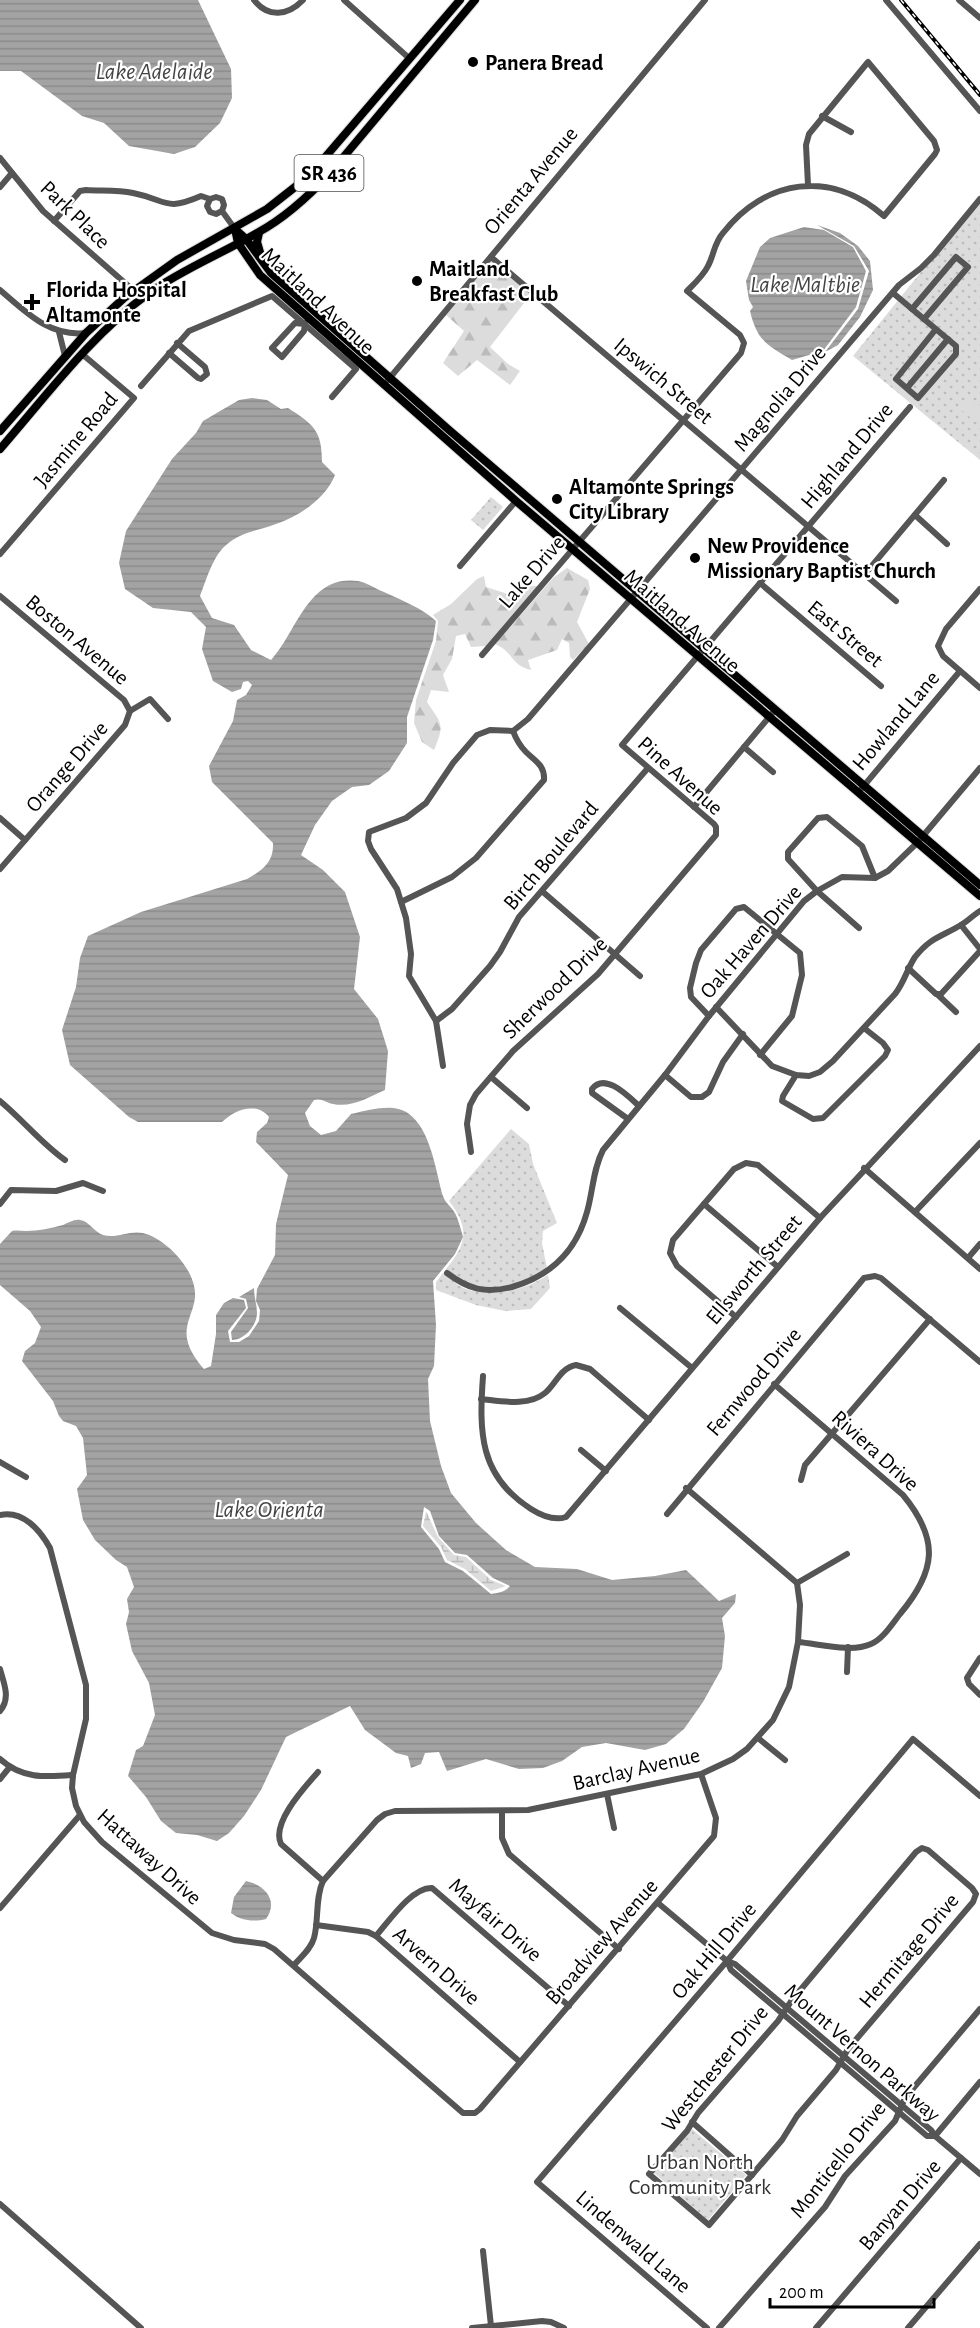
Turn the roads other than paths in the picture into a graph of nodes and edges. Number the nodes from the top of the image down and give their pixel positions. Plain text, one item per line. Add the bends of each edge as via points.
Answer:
1 (254, 0) edge
2 (303, 0) edge
3 (344, 0) edge
4 (460, 0) edge
5 (476, 0) edge
6 (705, 0) edge
7 (886, 0) edge
8 (959, 0) edge
9 (980, 18) edge
10 (419, 49) junction
11 (410, 59) junction
12 (418, 68) junction
13 (410, 78) junction
14 (980, 111) edge
15 (822, 116) junction
16 (354, 126) junction
17 (851, 132) dead end
18 (356, 141) junction
19 (0, 158) edge
20 (12, 173) junction
21 (808, 185) junction
22 (0, 187) edge
23 (980, 199) edge
24 (210, 200) junction
25 (222, 211) junction
26 (54, 221) junction
27 (235, 229) junction
28 (259, 232) junction
29 (242, 241) junction
30 (490, 257) junction
31 (271, 273) junction
32 (147, 280) junction
33 (0, 290) edge
34 (133, 290) junction
35 (893, 293) junction
36 (140, 300) junction
37 (912, 309) junction
38 (126, 311) junction
39 (309, 318) junction
40 (924, 320) junction
41 (936, 329) junction
42 (59, 332) junction
43 (86, 333) junction
44 (948, 339) junction
45 (177, 343) junction
46 (169, 353) junction
47 (82, 354) junction
48 (65, 356) junction
49 (390, 377) junction
50 (384, 385) junction
51 (141, 386) dead end
52 (907, 388) junction
53 (31, 396) junction
54 (332, 397) dead end
55 (910, 407) dead end
56 (30, 414) junction
57 (684, 419) junction
58 (0, 431) edge
59 (0, 449) edge
60 (742, 470) junction
61 (495, 477) junction
62 (944, 480) dead end
63 (516, 501) junction
64 (915, 515) junction
65 (809, 526) junction
66 (579, 542) junction
67 (947, 544) dead end
68 (573, 549) junction
69 (0, 554) edge
70 (460, 566) dead end
71 (865, 574) junction
72 (760, 583) junction
73 (980, 589) edge
74 (638, 592) junction
75 (0, 596) edge
76 (632, 599) junction
77 (896, 601) dead end
78 (704, 649) junction
79 (482, 655) dead end
80 (698, 656) junction
81 (960, 671) junction
82 (881, 686) dead end
83 (980, 688) edge
84 (775, 710) junction
85 (130, 711) junction
86 (769, 717) junction
87 (168, 719) dead end
88 (513, 731) junction
89 (622, 745) joint
90 (744, 747) junction
91 (833, 759) junction
92 (827, 767) junction
93 (648, 768) junction
94 (980, 768) edge
95 (773, 772) dead end
96 (864, 785) junction
97 (858, 793) junction
98 (694, 807) junction
99 (0, 818) edge
100 (716, 831) joint
101 (922, 836) junction
102 (25, 840) junction
103 (916, 843) junction
104 (0, 869) edge
105 (875, 878) junction
106 (817, 891) junction
107 (979, 891) edge
108 (543, 892) junction
109 (401, 902) junction
110 (980, 912) edge
111 (961, 925) junction
112 (858, 928) dead end
113 (777, 935) junction
114 (980, 950) edge
115 (614, 954) junction
116 (908, 968) junction
117 (640, 976) dead end
118 (936, 994) junction
119 (716, 1007) junction
120 (956, 1011) dead end
121 (709, 1016) junction
122 (436, 1021) junction
123 (864, 1028) junction
124 (743, 1034) junction
125 (980, 1046) edge
126 (760, 1055) junction
127 (443, 1066) dead end
128 (796, 1074) junction
129 (665, 1075) junction
130 (491, 1077) junction
131 (0, 1101) edge
132 (639, 1106) junction
133 (527, 1108) dead end
134 (628, 1119) junction
135 (980, 1143) edge
136 (471, 1152) dead end
137 (65, 1160) dead end
138 (864, 1168) junction
139 (0, 1189) edge
140 (103, 1191) dead end
141 (8, 1192) junction
142 (0, 1203) edge
143 (704, 1204) junction
144 (915, 1212) junction
145 (820, 1218) junction
146 (980, 1244) edge
147 (968, 1258) junction
148 (778, 1267) junction
149 (980, 1269) edge
150 (447, 1273) dead end
151 (620, 1308) dead end
152 (736, 1317) junction
153 (930, 1319) junction
154 (980, 1362) edge
155 (692, 1368) junction
156 (483, 1376) dead end
157 (774, 1384) junction
158 (481, 1399) junction
159 (650, 1420) junction
160 (831, 1434) junction
161 (581, 1450) dead end
162 (0, 1462) edge
163 (606, 1472) junction
164 (26, 1477) dead end
165 (801, 1480) dead end
166 (686, 1488) junction
167 (667, 1514) dead end
168 (0, 1515) edge
169 (847, 1554) dead end
170 (797, 1583) junction
171 (798, 1642) junction
172 (848, 1647) junction
173 (980, 1659) edge
174 (0, 1670) edge
175 (847, 1672) dead end
176 (980, 1695) edge
177 (0, 1711) edge
178 (758, 1737) junction
179 (0, 1760) edge
180 (785, 1760) dead end
181 (9, 1768) junction
182 (318, 1772) dead end
183 (701, 1774) junction
184 (73, 1775) junction
185 (0, 1779) edge
186 (607, 1794) junction
187 (980, 1796) edge
188 (502, 1812) junction
189 (80, 1815) junction
190 (614, 1828) dead end
191 (324, 1881) junction
192 (976, 1894) joint
193 (658, 1903) junction
194 (0, 1908) edge
195 (316, 1925) junction
196 (376, 1936) junction
197 (619, 1949) junction
198 (727, 1961) junction
199 (294, 1965) junction
200 (569, 2006) junction
201 (980, 2009) edge
202 (785, 2010) junction
203 (841, 2059) junction
204 (520, 2062) junction
205 (979, 2085) edge
206 (899, 2109) junction
207 (470, 2114) joint
208 (692, 2122) junction
209 (935, 2136) junction
210 (961, 2158) junction
211 (980, 2174) edge
212 (753, 2175) junction
213 (537, 2182) joint
214 (0, 2204) edge
215 (709, 2225) joint
216 (980, 2244) edge
217 (483, 2250) dead end
218 (491, 2326) junction
219 (141, 2328) edge
220 (472, 2328) edge
221 (564, 2328) edge
222 (707, 2328) edge
223 (719, 2328) edge
224 (816, 2328) edge
225 (908, 2328) edge

1 - 2 street via 265,10 281,14
3 - 11 street
4 - 10 main road, SR 436
5 - 12 main road, SR 436
6 - 30 street, Orienta Avenue
7 - 14 street
8 - 9 street
10 - 11 main road, SR 436
10 - 12 main road
11 - 13 main road
11 - 16 main road, SR 436
12 - 13 main road, SR 436
13 - 18 main road, SR 436
15 - 17 street
15 - 21 street via 807,138
15 - 21 street via 868,62 934,141 937,150 884,216 851,194
16 - 18 main road via 352,135
16 - 27 main road, SR 436 via 303,182
18 - 28 main road, SR 436 via 308,195
19 - 20 street, Park Place
20 - 22 street
20 - 26 street, Park Place
21 - 57 street, Lake Drive via 772,194 737,217 715,244 708,266 687,291 740,336 744,344 741,353
23 - 35 street, Magnolia Drive via 934,255
24 - 25 street via 222,199
24 - 25 street via 210,212
24 - 26 street via 201,196 170,205 130,193 86,190 80,191
25 - 27 street
26 - 34 street, Park Place
27 - 29 main road, Maitland Avenue
27 - 32 main road, SR 436
28 - 29 main road, SR 436
28 - 31 main road via 259,249
29 - 31 main road, Maitland Avenue
29 - 36 main road, SR 436 via 188,268
29 - 39 main road, Maitland Avenue via 260,275
30 - 49 street, Orienta Avenue
30 - 57 street, Ipswich Street
31 - 39 main road, Maitland Avenue
32 - 34 main road, SR 436
32 - 36 main road
33 - 42 street via 39,323
34 - 38 main road
34 - 43 main road, SR 436
35 - 37 street
35 - 60 street, Magnolia Drive
36 - 38 main road, SR 436
37 - 40 street
37 - 40 street via 956,257 968,267
38 - 47 main road, SR 436
39 - 39 street via 295,323 272,348 282,357 304,331
39 - 45 street via 272,296 189,331
39 - 49 main road, Maitland Avenue
39 - 50 main road, Maitland Avenue
39 - 54 street via 356,369
40 - 41 street
41 - 44 street
41 - 52 street via 896,379
42 - 43 street
42 - 48 street
43 - 48 main road, SR 436
44 - 52 street
44 - 52 street via 956,346 956,354 918,398
45 - 46 street
45 - 46 street via 205,367 207,374 198,378
46 - 51 street
47 - 56 main road, SR 436
47 - 69 street, Jasmine Road via 134,398
48 - 53 main road, SR 436
49 - 50 street, Orienta Avenue
49 - 61 main road, Maitland Avenue
50 - 61 main road, Maitland Avenue
53 - 56 main road
53 - 58 main road, SR 436
55 - 65 street, Highland Drive
56 - 59 main road, SR 436
57 - 60 street, Ipswich Street
57 - 66 street, Lake Drive
60 - 65 street, Ipswich Street
60 - 74 street, Magnolia Drive
61 - 63 main road, Maitland Avenue
61 - 66 main road, Maitland Avenue
62 - 64 street
63 - 68 main road, Maitland Avenue
63 - 70 street
64 - 67 street
64 - 71 street
65 - 71 street, Ipswich Street
65 - 72 street, Highland Drive
66 - 68 street, Lake Drive
66 - 74 main road, Maitland Avenue
68 - 76 main road, Maitland Avenue
68 - 79 street, Lake Drive
71 - 77 street, Ipswich Street
72 - 78 street, Highland Drive
72 - 82 street, East Street
73 - 81 street via 946,629 938,646
74 - 76 street, Magnolia Drive
74 - 78 main road, Maitland Avenue
75 - 85 street, Boston Avenue via 124,700
76 - 80 main road, Maitland Avenue
76 - 88 street, Magnolia Drive via 528,719
78 - 80 street, Highland Drive
78 - 84 main road, Maitland Avenue
80 - 86 main road, Maitland Avenue
80 - 89 street, Highland Drive
81 - 83 street
81 - 96 street, Howland Lane
84 - 86 street
84 - 91 main road, Maitland Avenue
85 - 87 street via 150,699
85 - 102 street, Orange Drive via 125,725
86 - 90 street
86 - 92 main road, Maitland Avenue
88 - 109 street via 525,751 541,765 544,780 476,858 452,877
88 - 109 street via 490,730 477,735 426,803 406,818 369,832 371,849 390,876
89 - 93 street, Pine Avenue
90 - 95 street
90 - 98 street
91 - 92 street
91 - 96 main road, Maitland Avenue
92 - 97 main road, Maitland Avenue
93 - 98 street, Pine Avenue
93 - 108 street, Birch Boulevard
94 - 101 street
96 - 97 street, Howland Lane
96 - 101 main road, Maitland Avenue
97 - 103 main road, Maitland Avenue
98 - 100 street, Pine Avenue via 714,824
99 - 102 street
100 - 115 street, Sherwood Drive
101 - 103 street
101 - 107 main road, Maitland Avenue
102 - 104 street, Orange Drive
103 - 105 street via 888,871
103 - 107 main road, Maitland Avenue
105 - 106 street, Oak Haven Drive via 842,877
105 - 106 street via 862,846 827,817 818,818 788,852 788,859
106 - 112 street
106 - 113 street, Oak Haven Drive
108 - 115 street
108 - 122 street, Birch Boulevard via 519,917 490,966 452,1009
109 - 122 street via 410,935 409,976
110 - 111 street
111 - 114 street
111 - 116 street via 933,938
113 - 119 street, Oak Haven Drive
113 - 121 street via 744,907 736,909 701,950 691,997
113 - 126 street via 800,953 802,975 792,1016
114 - 118 street via 941,994
115 - 117 street
115 - 130 street, Sherwood Drive
116 - 118 street
116 - 123 street via 903,984
118 - 120 street
119 - 121 street, Oak Haven Drive
119 - 124 street
121 - 129 street, Oak Haven Drive
122 - 127 street
123 - 128 street via 820,1072 809,1076
123 - 128 street via 888,1050 823,1118 813,1119 782,1101
124 - 126 street
124 - 129 street via 723,1062 709,1092 702,1097 691,1097
125 - 138 street, Ellsworth Street
126 - 128 street via 772,1066
129 - 132 street, Oak Haven Drive
130 - 133 street
130 - 136 street, Sherwood Drive via 470,1105 467,1124
131 - 137 street
132 - 134 street, Oak Haven Drive
132 - 134 street via 614,1086 596,1084 592,1093
134 - 150 street, Oak Haven Drive via 598,1160 587,1214 575,1242 545,1274 499,1290 464,1286
135 - 144 street
138 - 144 street
138 - 145 street, Ellsworth Street
139 - 141 street
140 - 141 street via 84,1183 56,1191
141 - 142 street
143 - 145 street via 734,1169 746,1162 758,1165
143 - 148 street
143 - 152 street via 673,1240 670,1253 677,1266
144 - 147 street
145 - 148 street, Ellsworth Street
146 - 147 street
147 - 149 street
148 - 152 street, Ellsworth Street
151 - 155 street
152 - 155 street, Ellsworth Street
153 - 154 street
153 - 157 street, Fernwood Drive via 881,1278 870,1276 860,1282
153 - 160 street
155 - 159 street, Ellsworth Street
156 - 158 street
157 - 160 street, Riviera Drive
157 - 166 street, Fernwood Drive
158 - 159 street via 537,1398 564,1370 576,1365 590,1370
158 - 163 street, Ellsworth Street via 480,1426 491,1468 520,1502 538,1514 560,1519 571,1513
159 - 163 street, Ellsworth Street
160 - 165 street via 805,1465
160 - 172 street, Riviera Drive via 912,1505 924,1531 930,1558 921,1587 883,1635 863,1647
161 - 163 street
162 - 164 street
166 - 167 street, Fernwood Drive
166 - 170 street
168 - 184 street, Hattaway Drive via 26,1519 43,1534 50,1548 86,1685 86,1719
169 - 170 street
170 - 171 street, Barclay Avenue
171 - 172 street, Riviera Drive
171 - 178 street, Barclay Avenue via 795,1666 782,1704
172 - 175 street
173 - 176 street via 968,1678
174 - 177 street via 7,1693
178 - 180 street
178 - 183 street, Barclay Avenue via 733,1759
179 - 181 street
181 - 184 street via 26,1775
181 - 185 street
182 - 191 street via 286,1814 278,1838
183 - 186 street, Barclay Avenue
183 - 193 street, Broadview Avenue via 716,1818 714,1836
184 - 189 street, Hattaway Drive via 73,1795
186 - 188 street, Barclay Avenue
186 - 190 street
187 - 198 street, Oak Hill Drive via 913,1739
188 - 191 street, Barclay Avenue via 385,1814
188 - 197 street via 502,1838 509,1854
189 - 194 street
189 - 199 street, Hattaway Drive via 102,1842 212,1933 265,1944
191 - 195 street, Barclay Avenue
192 - 202 street, Westchester Drive via 922,1848
192 - 203 street, Hermitage Drive
193 - 197 street, Broadview Avenue
193 - 198 street, Mount Vernon Parkway
195 - 196 street, Arvern Drive
195 - 199 street, Barclay Avenue via 311,1946
196 - 200 street, Mayfair Drive via 415,1892 425,1887 437,1890
196 - 204 street, Arvern Drive
197 - 200 street, Broadview Avenue
198 - 202 street, Mount Vernon Parkway via 731,1970
198 - 213 street, Oak Hill Drive
199 - 207 street, Hattaway Drive via 458,2110
200 - 204 street, Broadview Avenue
201 - 206 street, Monticello Drive
202 - 203 street, Mount Vernon Parkway
202 - 208 street, Westchester Drive
203 - 206 street, Mount Vernon Parkway
203 - 212 street, Hermitage Drive
204 - 207 street, Broadview Avenue via 480,2109
205 - 209 street
206 - 209 street, Mount Vernon Parkway via 927,2136
206 - 223 street, Monticello Drive via 895,2121 845,2176 825,2207
208 - 212 street
208 - 215 street, Westchester Drive via 649,2174
209 - 210 street, Mount Vernon Parkway
210 - 211 street, Mount Vernon Parkway
210 - 224 street, Banyan Drive
212 - 215 street, Hermitage Drive
213 - 222 street, Lindenwald Lane
214 - 219 street
216 - 225 street
217 - 218 street
218 - 220 street
218 - 221 street via 542,2321

